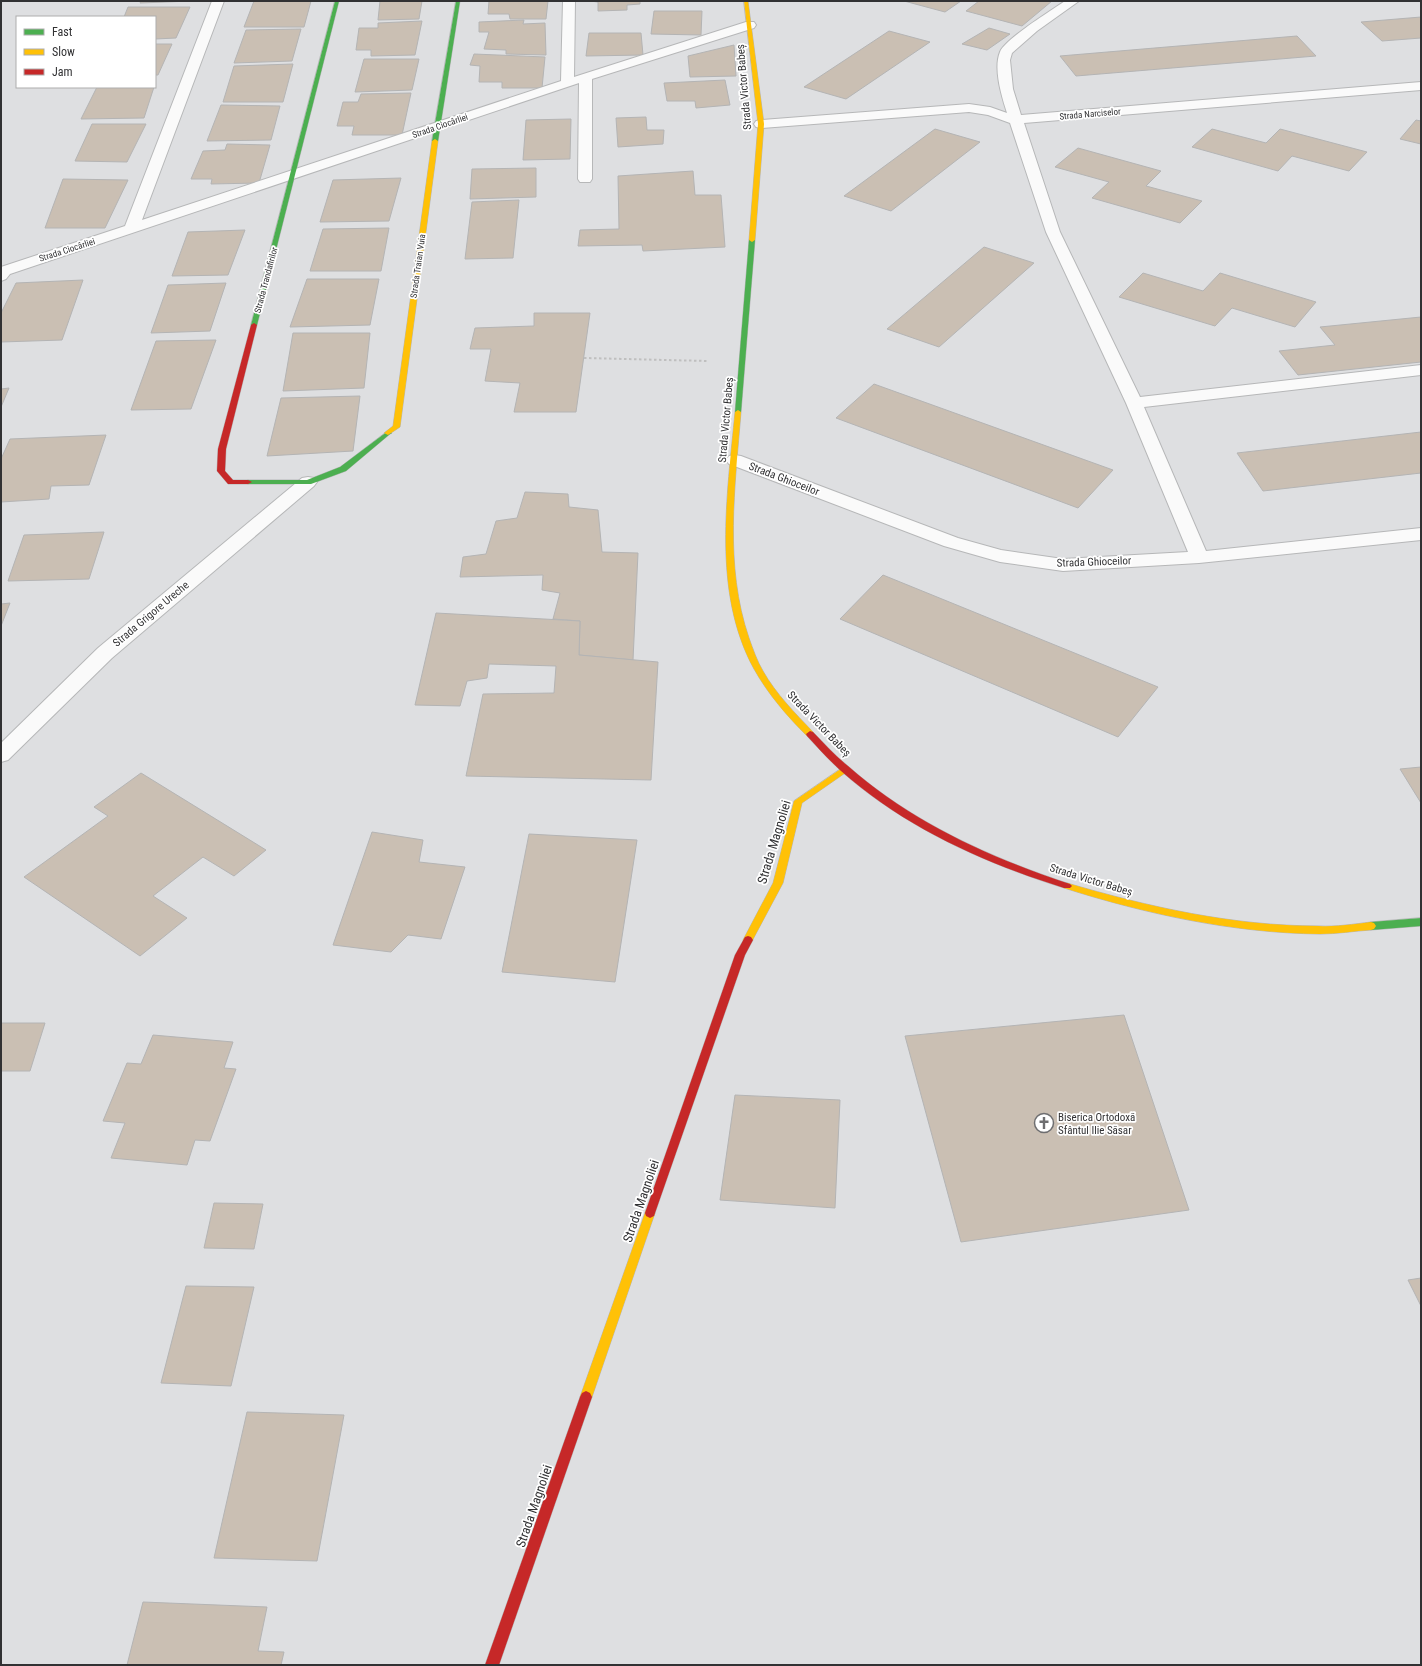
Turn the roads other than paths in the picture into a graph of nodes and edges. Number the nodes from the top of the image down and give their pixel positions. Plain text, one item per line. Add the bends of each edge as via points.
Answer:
1 (218, 1) edge
2 (337, 1) edge
3 (458, 1) edge
4 (568, 1) edge
5 (746, 1) edge
6 (1073, 1) edge
7 (750, 25) junction
8 (586, 77) junction
9 (567, 83) junction
10 (1421, 86) edge
11 (1015, 120) junction
12 (761, 124) junction
13 (437, 127) junction
14 (294, 174) junction
15 (585, 179) dead end
16 (131, 229) junction
17 (2, 273) edge
18 (1421, 370) edge
19 (1134, 404) junction
20 (735, 460) junction
21 (308, 482) junction
22 (1421, 534) edge
23 (1199, 557) junction
24 (1, 755) edge
25 (846, 769) junction
26 (1421, 922) edge
27 (492, 1665) edge

1 - 16 street
2 - 14 street, Strada Trandafirilor
3 - 13 street, Strada Traian Vuia
4 - 9 street
5 - 7 street, Strada Victor Babeș
6 - 11 street via 1033,28 1006,52 1006,89
7 - 8 street, Strada Ciocârliei
7 - 12 street, Strada Victor Babeș
8 - 9 street, Strada Ciocârliei
8 - 15 street
9 - 13 street, Strada Ciocârliei
10 - 11 street, Strada Narciselor
11 - 12 street, Strada Narciselor via 990,111 969,108
11 - 19 street via 1054,232
12 - 20 street, Strada Victor Babeș
13 - 14 street, Strada Ciocârliei
13 - 21 street, Strada Traian Vuia via 396,427 343,470
14 - 16 street, Strada Ciocârliei
14 - 21 street, Strada Trandafirilor via 222,449 221,471 231,482
16 - 17 street, Strada Ciocârliei
18 - 19 street
19 - 23 street
20 - 23 street, Strada Ghioceilor via 951,542 1000,556 1063,565
20 - 25 street, Strada Victor Babeș via 729,531 730,585 740,627 758,670 787,711
21 - 24 street, Strada Grigore Ureche via 105,653
22 - 23 street, Strada Ghioceilor
25 - 26 street, Strada Victor Babeș via 897,806 940,832 994,859 1049,881 1126,904 1198,919 1257,927 1320,930
25 - 27 street, Strada Magnoliei via 798,801 778,883 740,955

